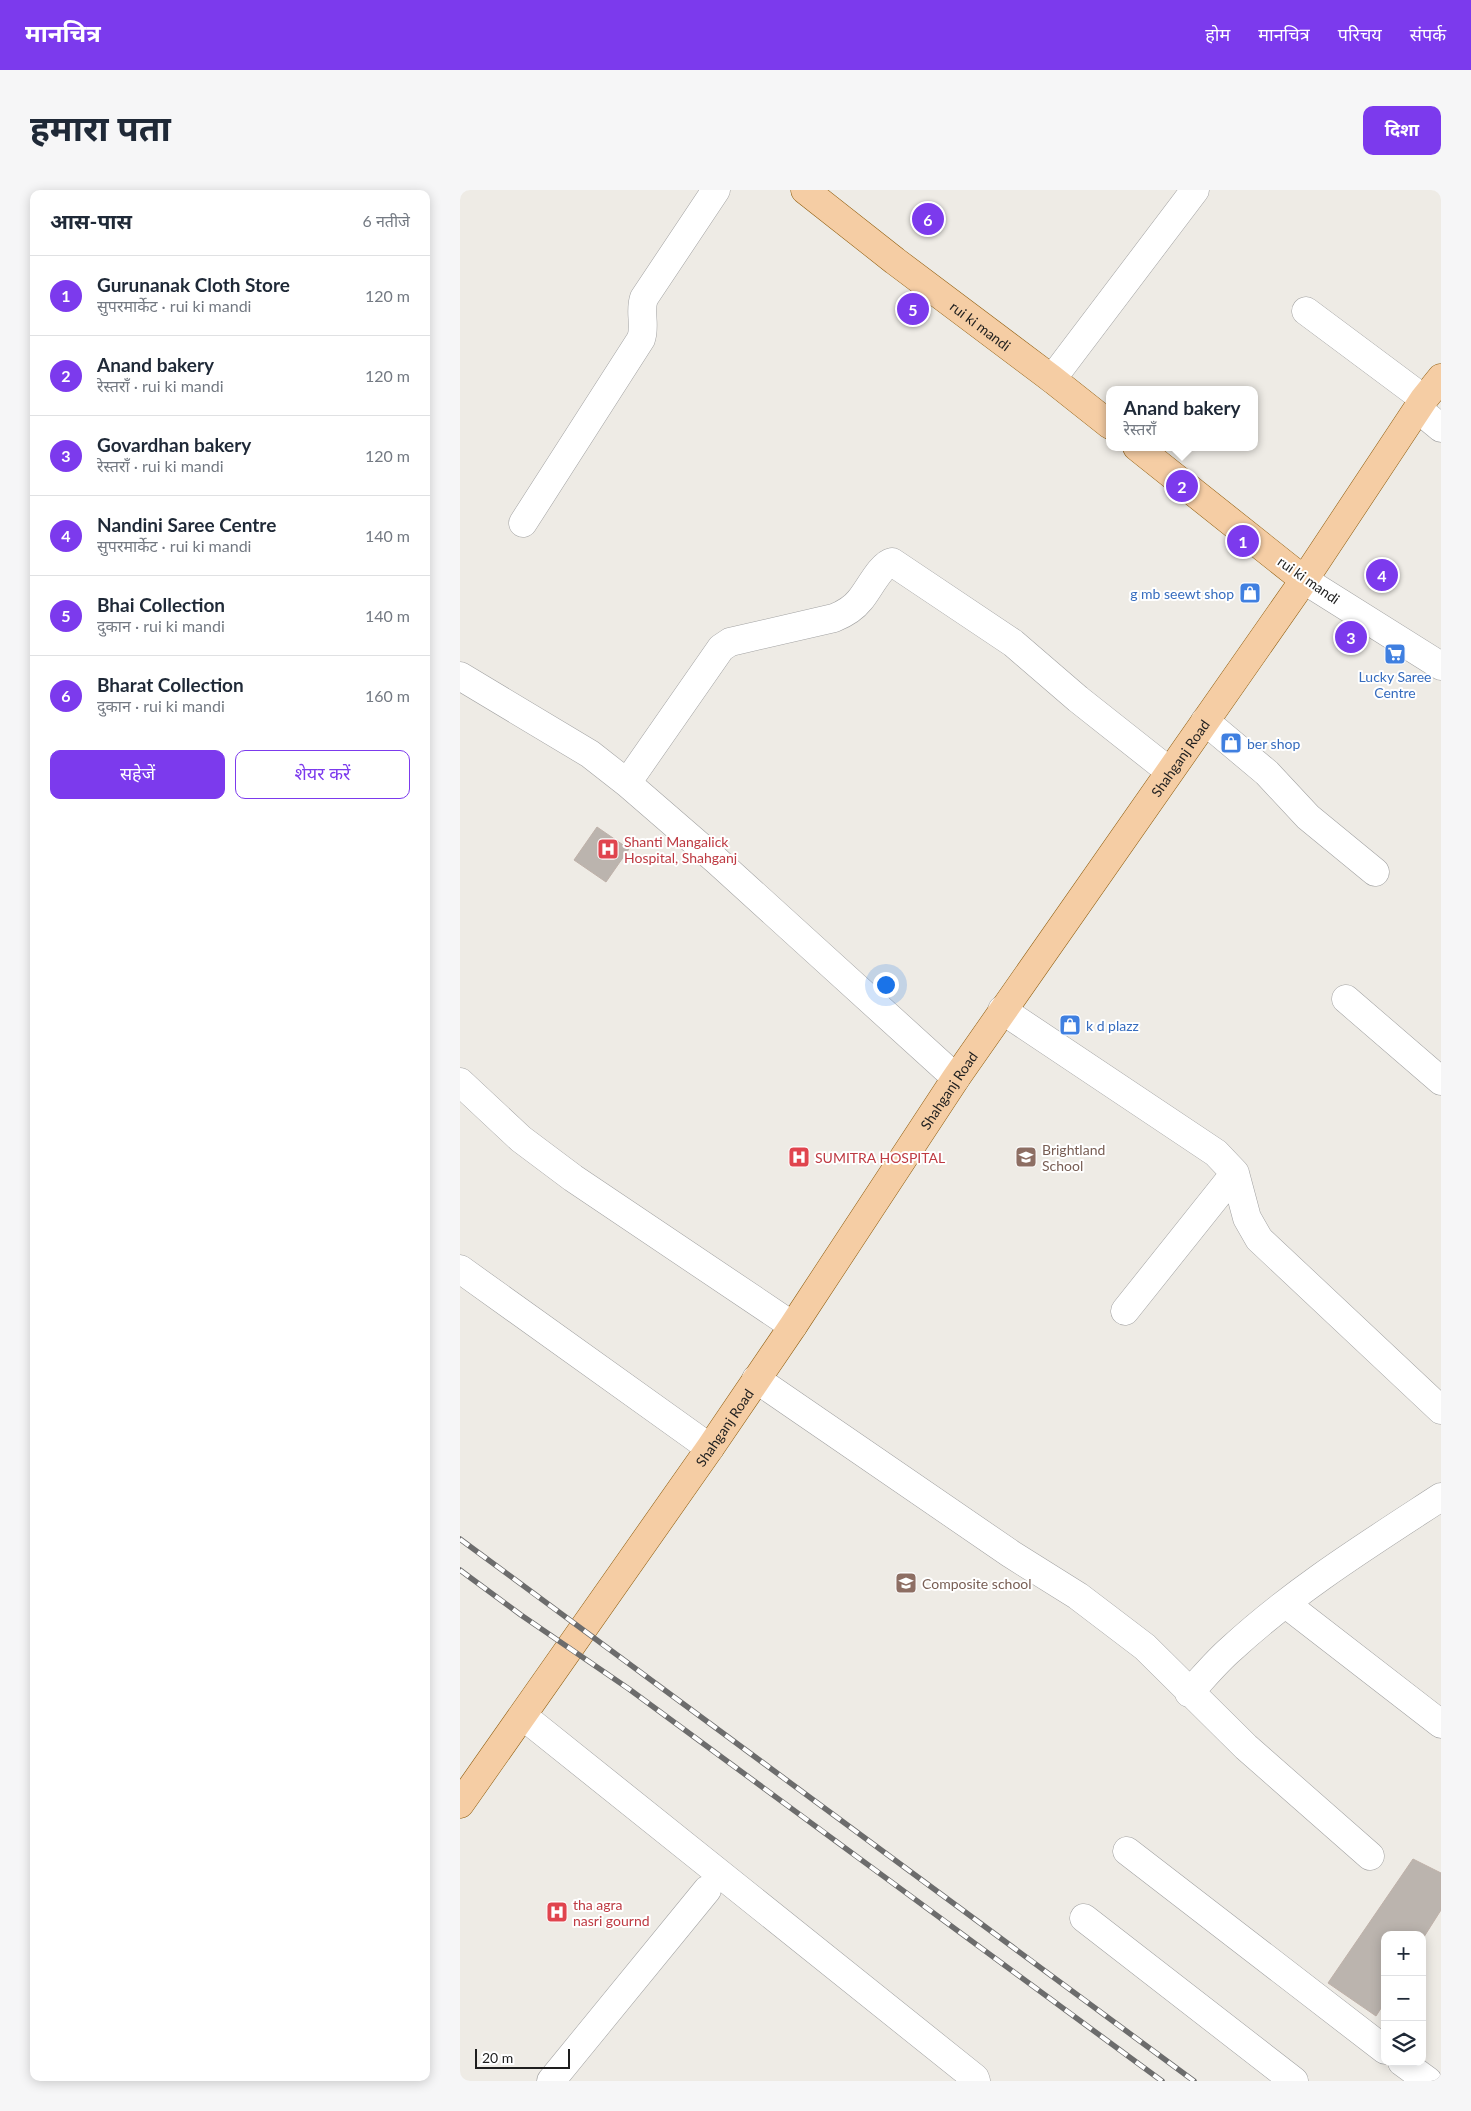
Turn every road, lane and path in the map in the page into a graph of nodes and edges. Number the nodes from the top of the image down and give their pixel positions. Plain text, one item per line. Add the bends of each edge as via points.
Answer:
1 (716, 190) edge
2 (806, 190) edge
3 (1195, 190) edge
4 (1306, 312) dead end
5 (1441, 378) edge
6 (1052, 379) junction
7 (1421, 404) junction
8 (1106, 422) edge
9 (1441, 428) edge
10 (1142, 451) edge
11 (523, 523) dead end
12 (1304, 580) junction
13 (1441, 666) edge
14 (460, 676) edge
15 (1205, 721) junction
16 (1169, 772) junction
17 (627, 782) junction
18 (1375, 872) dead end
19 (1346, 999) dead end
20 (1002, 1010) junction
21 (956, 1078) junction
22 (1441, 1081) edge
23 (460, 1082) edge
24 (1235, 1173) junction
25 (460, 1269) edge
26 (1125, 1311) dead end
27 (793, 1326) junction
28 (756, 1379) junction
29 (1441, 1410) edge
30 (710, 1448) junction
31 (1441, 1497) edge
32 (1286, 1604) junction
33 (1189, 1693) junction
34 (523, 1716) junction
35 (1441, 1724) edge
36 (460, 1804) edge
37 (1127, 1851) dead end
38 (1370, 1856) dead end
39 (707, 1890) dead end
40 (1084, 1918) dead end
41 (1381, 2047) edge
42 (1407, 2066) edge
43 (551, 2081) edge
44 (976, 2081) edge
45 (1294, 2081) edge
46 (1428, 2081) edge

1 - 11 street via 644,298 641,306 642,339
2 - 6 main road, rui ki mandi via 894,261
3 - 6 street
4 - 7 street
5 - 7 main road, Shahganj Road
6 - 8 main road, rui ki mandi
7 - 9 street
7 - 12 main road, Shahganj Road
10 - 12 main road, rui ki mandi
12 - 13 street, rui ki mandi
12 - 15 main road, Shahganj Road
14 - 17 street via 590,754
15 - 16 main road, Shahganj Road
15 - 18 street via 1267,773 1308,817
16 - 17 street via 1014,643 892,562 885,565 860,601 848,612 730,642 721,648
16 - 20 main road, Shahganj Road
17 - 21 street
19 - 22 street
20 - 21 main road, Shahganj Road
20 - 24 street via 1216,1153
21 - 27 main road, Shahganj Road
23 - 27 street via 520,1139 573,1178
24 - 26 street
24 - 29 street via 1247,1218 1259,1238
25 - 30 street
27 - 28 main road, Shahganj Road
28 - 30 main road, Shahganj Road
28 - 33 street via 1011,1554 1078,1596 1144,1647
30 - 34 main road, Shahganj Road
31 - 32 street
32 - 33 street via 1231,1649
32 - 35 street
33 - 38 street
34 - 36 main road, Shahganj Road
34 - 44 street
37 - 41 street
39 - 43 street
40 - 45 street
42 - 46 street

